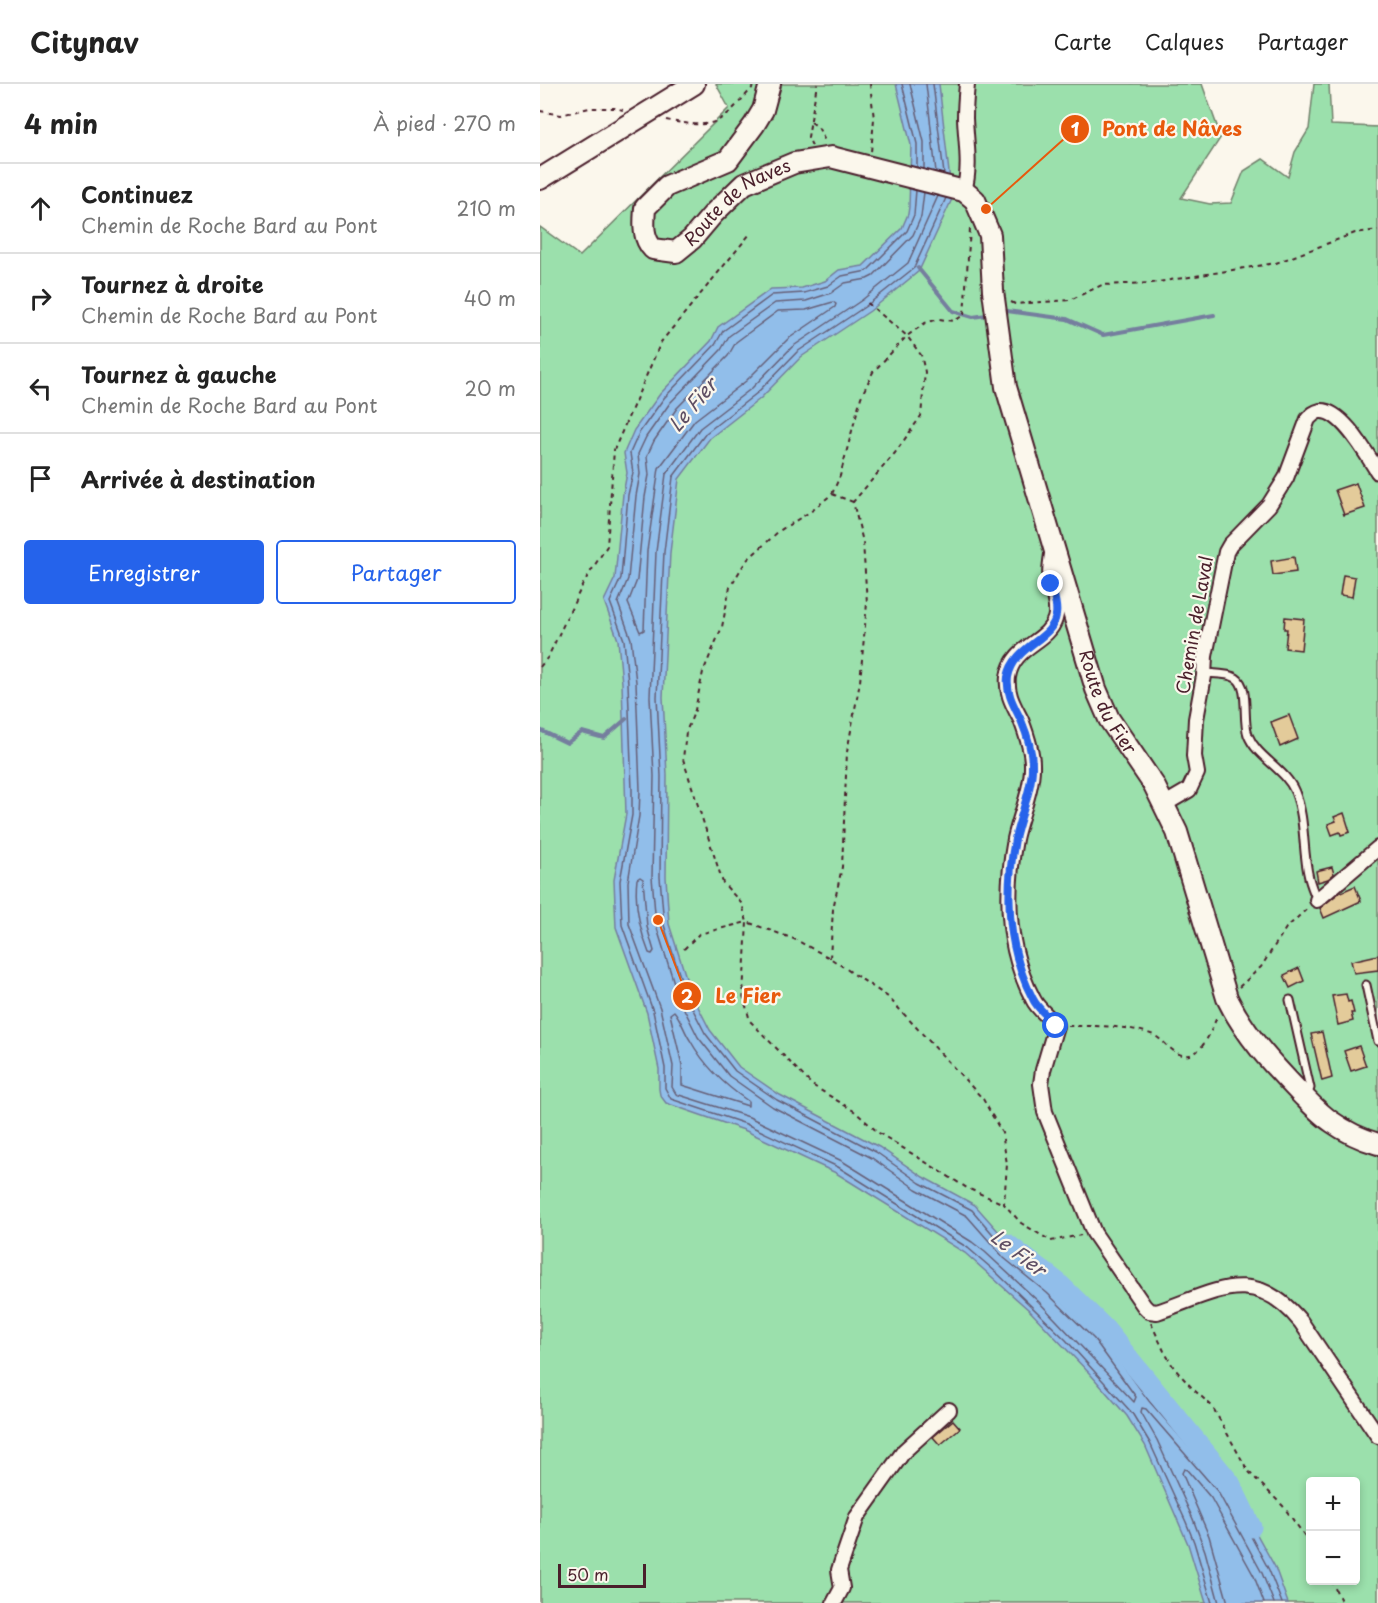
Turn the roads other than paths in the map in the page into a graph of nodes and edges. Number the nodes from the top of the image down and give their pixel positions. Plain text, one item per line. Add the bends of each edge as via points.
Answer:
1 (694, 84) edge
2 (770, 84) edge
3 (967, 84) edge
4 (540, 179) edge
5 (964, 191) junction
6 (1378, 472) edge
7 (1054, 547) junction
8 (1204, 673) junction
9 (1165, 804) junction
10 (1378, 848) edge
11 (1317, 900) joint
12 (1366, 985) dead end
13 (1290, 1000) dead end
14 (1378, 1041) edge
15 (1306, 1099) junction
16 (1378, 1144) edge
17 (949, 1410) dead end
18 (1378, 1436) edge
19 (834, 1603) edge

1 - 4 main road
2 - 5 main road, Route de Naves via 763,110 728,160 667,186 645,208 644,230 653,249 676,252 744,184 794,163 824,158
3 - 5 street via 968,178
5 - 7 main road, Route du Fier via 975,200 990,235 1006,387
6 - 8 street, Chemin de Laval via 1336,416 1322,411 1308,418 1286,478 1269,505 1226,552
7 - 9 main road, Route du Fier via 1096,689 1110,719
7 - 18 street via 1049,567 1055,621 1017,656 1008,680 1010,700 1022,722 1032,764 1015,840 1008,914 1033,1000 1056,1026 1041,1084 1045,1112 1094,1233 1147,1308 1156,1312 1225,1287 1262,1292 1277,1299 1301,1322
8 - 9 street, Chemin de Laval via 1196,719 1197,772 1189,790
8 - 11 lane via 1228,675 1240,683 1245,693 1243,709 1249,737 1295,791 1309,878
9 - 15 main road, Route du Fier via 1236,1017
10 - 11 street
12 - 14 lane
13 - 15 lane via 1310,1088
15 - 16 main road, Route du Fier via 1350,1134
17 - 19 street via 904,1451 856,1517 839,1570 843,1588

